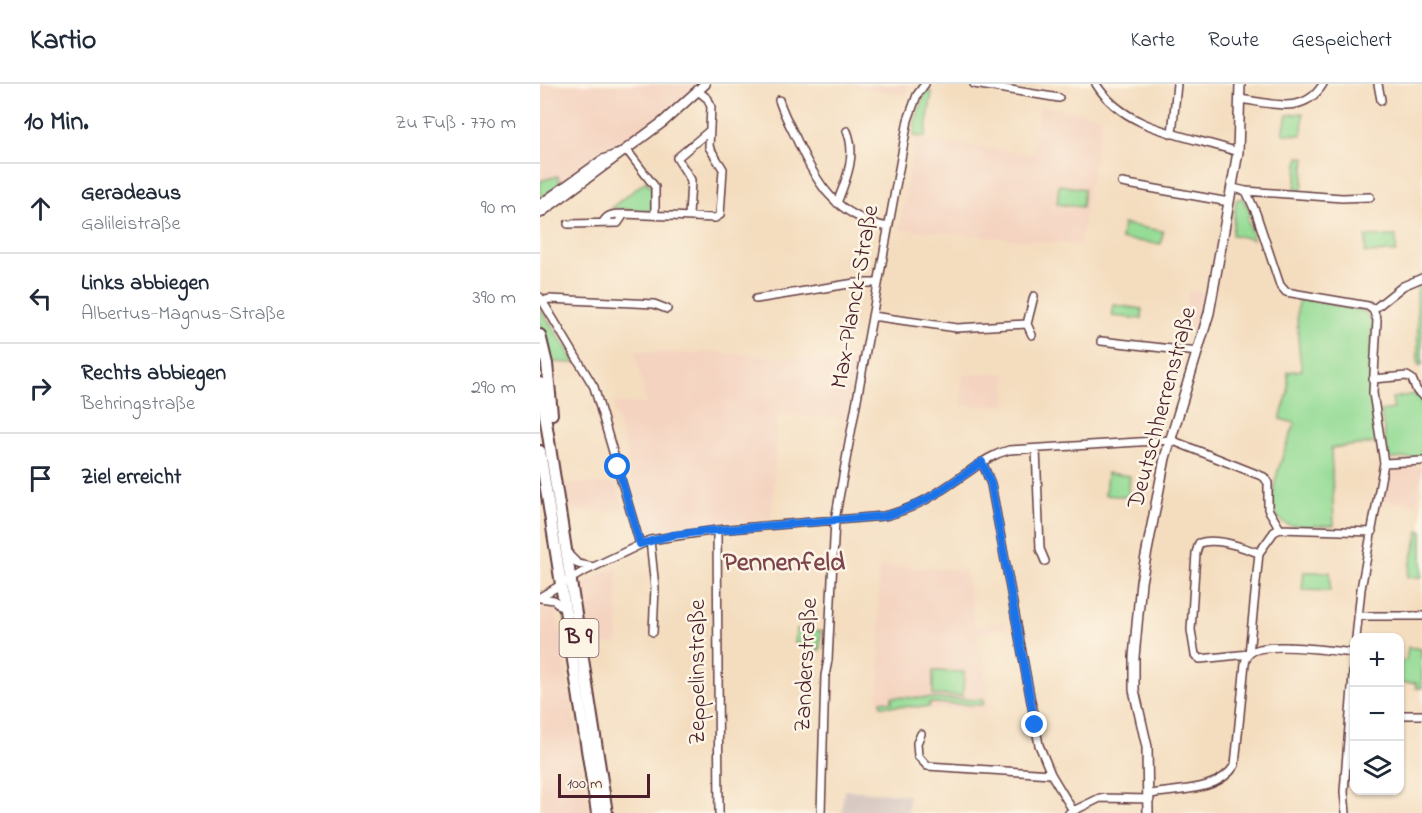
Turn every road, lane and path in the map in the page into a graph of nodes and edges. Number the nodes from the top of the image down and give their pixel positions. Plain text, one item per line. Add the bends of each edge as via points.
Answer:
1 (924, 84) edge
2 (974, 84) edge
3 (1096, 84) edge
4 (1177, 84) edge
5 (1240, 84) edge
6 (1323, 84) edge
7 (1378, 84) edge
8 (990, 86) edge
9 (701, 88) edge
10 (1059, 99) dead end
11 (1240, 99) junction
12 (779, 100) dead end
13 (1381, 100) dead end
14 (709, 131) junction
15 (847, 131) dead end
16 (1172, 134) junction
17 (622, 151) junction
18 (1238, 152) junction
19 (1122, 183) dead end
20 (1233, 188) junction
21 (1246, 191) junction
22 (1370, 197) dead end
23 (1229, 202) junction
24 (837, 203) junction
25 (541, 204) edge
26 (540, 213) edge
27 (655, 215) junction
28 (689, 216) junction
29 (568, 224) dead end
30 (888, 227) junction
31 (1422, 278) edge
32 (878, 283) junction
33 (1034, 296) dead end
34 (541, 299) edge
35 (756, 299) dead end
36 (667, 309) dead end
37 (1373, 310) junction
38 (872, 316) junction
39 (1027, 324) junction
40 (540, 335) edge
41 (1032, 335) dead end
42 (1101, 341) dead end
43 (1198, 352) junction
44 (1373, 379) junction
45 (540, 383) edge
46 (1422, 395) edge
47 (1171, 440) junction
48 (1036, 449) junction
49 (540, 451) edge
50 (1422, 461) edge
51 (982, 462) junction
52 (1384, 464) junction
53 (555, 477) junction
54 (540, 481) edge
55 (550, 513) junction
56 (835, 520) junction
57 (1280, 529) junction
58 (717, 530) junction
59 (1372, 532) junction
60 (650, 540) junction
61 (640, 544) junction
62 (567, 552) junction
63 (1259, 553) junction
64 (1045, 561) dead end
65 (593, 567) junction
66 (565, 581) junction
67 (540, 598) edge
68 (565, 610) junction
69 (1358, 616) junction
70 (1422, 616) edge
71 (652, 633) dead end
72 (1356, 633) edge
73 (1350, 653) edge
74 (1249, 654) junction
75 (1404, 715) edge
76 (1422, 715) edge
77 (921, 734) dead end
78 (1350, 740) edge
79 (1051, 774) junction
80 (1150, 797) junction
81 (1070, 811) edge
82 (597, 813) edge
83 (607, 813) edge
84 (719, 813) edge
85 (821, 813) edge
86 (1148, 813) edge
87 (1346, 813) edge

1 - 30 street, Max-Planck-Straße via 908,120
2 - 8 street
3 - 16 street via 1127,114
4 - 16 street
5 - 11 street, Deutschherrenstraße
6 - 11 street via 1307,101 1296,105
7 - 13 street
8 - 10 street
9 - 14 street via 711,107
9 - 17 street
11 - 18 street, Deutschherrenstraße
12 - 24 street via 816,180
14 - 28 street via 677,158 691,180
14 - 28 street via 709,147 723,169 720,215
15 - 24 street via 852,149
16 - 18 street
17 - 25 street
17 - 26 street via 608,166
17 - 27 street via 656,187
18 - 20 street, Deutschherrenstraße
19 - 23 street
20 - 21 street
20 - 23 street, Deutschherrenstraße
21 - 22 street
21 - 37 street via 1282,289
23 - 43 street, Deutschherrenstraße via 1209,314
24 - 30 street via 874,224
27 - 28 street
27 - 29 street via 614,214 595,225
30 - 32 street, Max-Planck-Straße
31 - 37 street via 1403,286
32 - 35 street
32 - 38 street, Max-Planck-Straße
33 - 39 street
34 - 36 street via 645,304
34 - 61 street via 594,387
37 - 44 street via 1377,320
38 - 39 street via 957,328
38 - 56 street, Max-Planck-Straße
39 - 41 street
40 - 53 main road via 547,364 557,460
42 - 43 street
43 - 47 street, Deutschherrenstraße
44 - 46 street via 1407,376
44 - 52 street
45 - 53 main road, B 9
47 - 48 street
47 - 57 street via 1264,477 1268,483 1268,509
47 - 80 street, Deutschherrenstraße via 1146,550 1134,657 1134,690 1147,747
48 - 51 street via 1001,452
48 - 64 street via 1041,549
49 - 55 main road, B 9
50 - 52 street
51 - 56 street via 911,509 884,516
51 - 79 street via 991,484 1039,745
52 - 59 street
53 - 62 main road, B 9
54 - 55 main road
55 - 66 main road, B 9
56 - 58 street
56 - 85 street, Zanderstraße
57 - 59 street
57 - 63 street
58 - 60 street
58 - 84 street, Zeppelinstraße
59 - 69 street
60 - 61 street
60 - 71 street via 655,588
61 - 65 street
62 - 65 street via 578,564
62 - 66 main road, B 9
63 - 74 street
63 - 74 street via 1231,544 1206,542 1199,543 1196,553 1191,630 1195,655 1200,659
65 - 66 street
66 - 67 street
66 - 68 main road, B 9
66 - 83 main road, B 9
67 - 68 street via 554,600
68 - 82 main road, B 9
69 - 70 street
69 - 72 street
73 - 74 street via 1288,647
74 - 80 street via 1235,765 1228,776 1217,783
75 - 76 street
77 - 79 street via 917,753 927,766
78 - 87 street via 1344,792
79 - 81 street
80 - 81 street via 1100,798
80 - 86 street, Deutschherrenstraße

